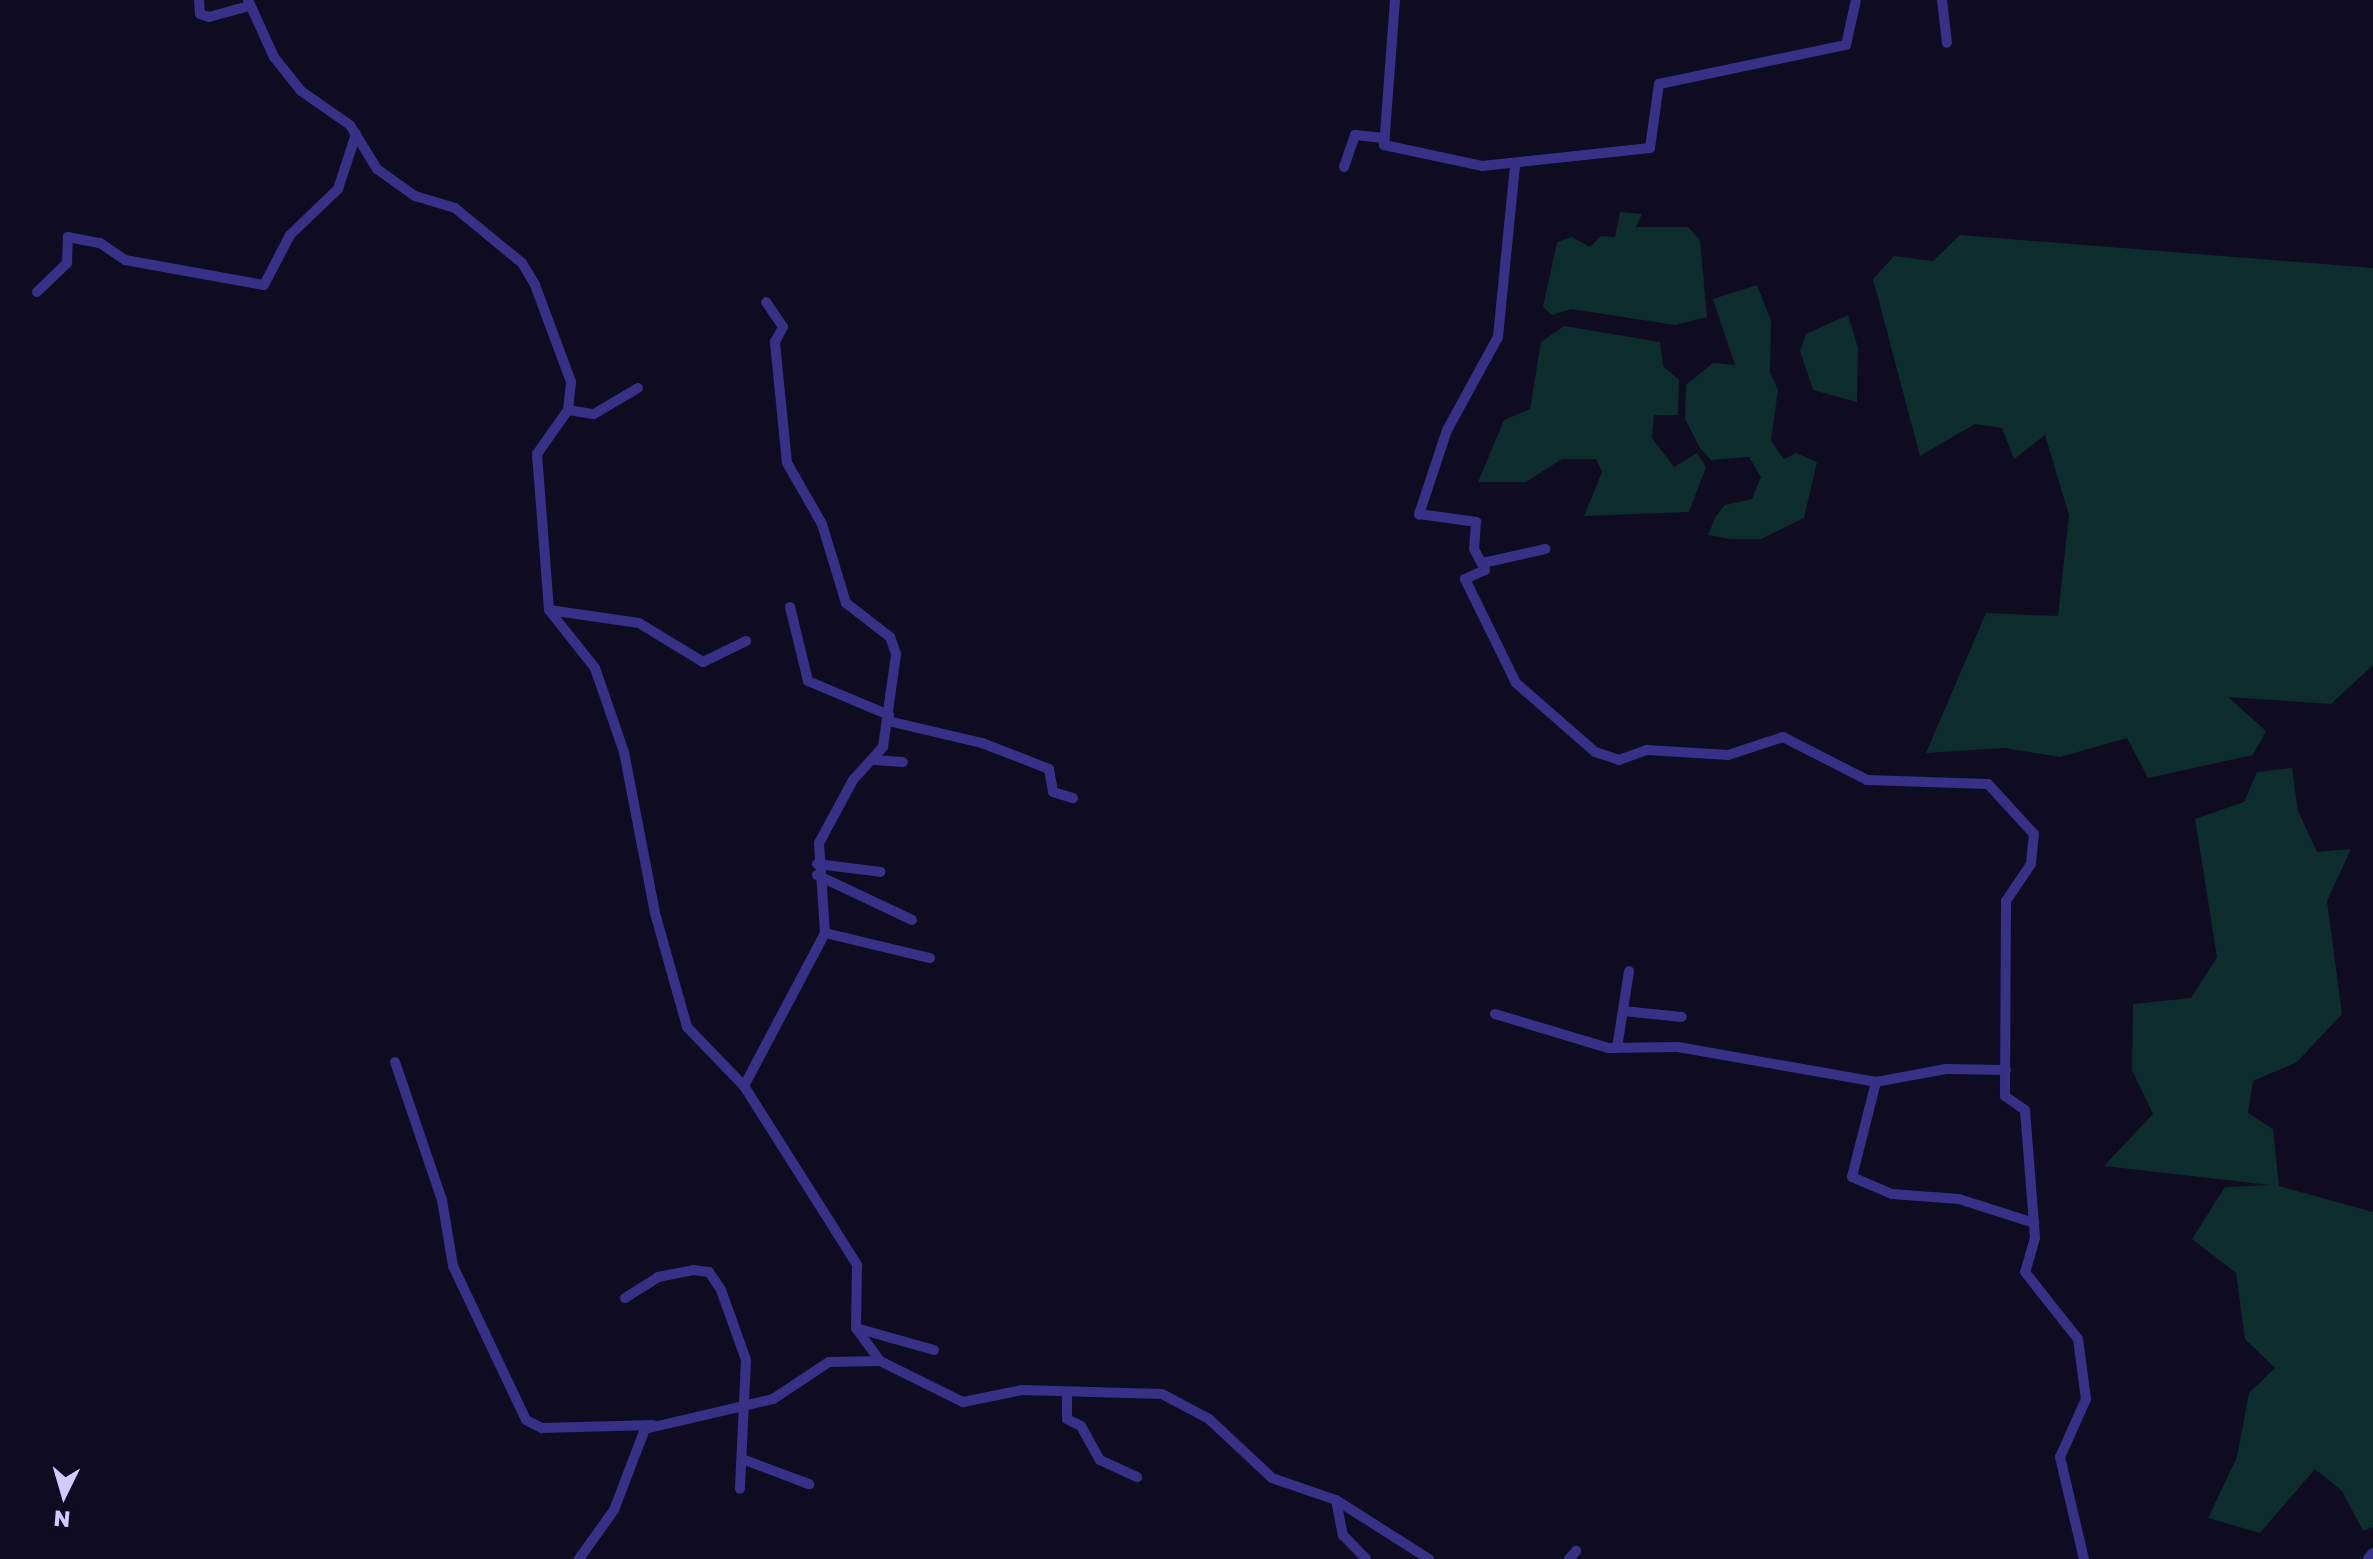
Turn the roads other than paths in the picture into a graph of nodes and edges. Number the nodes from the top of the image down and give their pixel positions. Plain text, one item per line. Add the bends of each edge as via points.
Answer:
1 (199, 0) edge
2 (1395, 0) edge
3 (1856, 0) edge
4 (1942, 0) edge
5 (248, 3) edge
6 (1947, 43) dead end
7 (356, 134) junction
8 (1382, 138) junction
9 (1515, 166) junction
10 (1344, 167) dead end
11 (37, 292) dead end
12 (766, 302) dead end
13 (638, 388) dead end
14 (568, 410) junction
15 (1545, 549) dead end
16 (1483, 563) junction
17 (790, 607) dead end
18 (549, 610) junction
19 (746, 641) dead end
20 (888, 718) junction
21 (872, 761) junction
22 (903, 762) dead end
23 (1073, 798) dead end
24 (817, 869) junction
25 (881, 872) dead end
26 (912, 920) dead end
27 (825, 933) junction
28 (930, 958) dead end
29 (1629, 971) dead end
30 (1623, 1011) junction
31 (1495, 1014) dead end
32 (1682, 1017) dead end
33 (1617, 1048) junction
34 (395, 1062) dead end
35 (2006, 1070) junction
36 (1876, 1082) junction
37 (744, 1086) junction
38 (2034, 1223) junction
39 (625, 1298) dead end
40 (856, 1328) junction
41 (934, 1350) dead end
42 (880, 1361) junction
43 (1067, 1394) junction
44 (747, 1404) junction
45 (653, 1425) junction
46 (742, 1459) junction
47 (1137, 1477) dead end
48 (809, 1484) dead end
49 (740, 1489) dead end
50 (1336, 1500) junction
51 (2373, 1554) edge
52 (579, 1559) edge
53 (1366, 1559) edge
54 (1429, 1559) edge
55 (2084, 1559) edge
56 (2369, 1559) edge

1 - 5 street via 200,14 209,17
2 - 8 street
3 - 9 street via 1846,45 1659,84 1650,148
4 - 6 street
5 - 7 street via 301,91
7 - 11 street via 338,189 290,235 264,285 125,260 100,243 68,237 67,263
7 - 14 street via 377,169 415,196 455,208 522,263 571,382
8 - 9 street via 1419,155
8 - 10 street via 1355,135
9 - 16 street via 1498,337 1447,430 1419,511 1476,522 1474,549
12 - 20 street via 783,327 775,342 787,463 822,524 847,606 896,644
13 - 14 street via 594,414
14 - 18 street via 537,454
15 - 16 street
16 - 35 street via 1485,570 1465,577 1498,655 1516,683 1598,753 1623,761 1647,750 1728,755 1783,737 1849,765 1864,780 1986,783 2006,797 2035,838 2031,864 2006,901
17 - 20 street via 808,681
18 - 19 street via 639,623 703,662
18 - 37 street via 595,668 624,752 655,913 687,1027
20 - 21 street
20 - 23 street via 984,744 1049,769 1053,792
21 - 22 street
21 - 24 street via 853,780 819,843
24 - 25 street
24 - 26 street
24 - 27 street
27 - 28 street
27 - 37 street
29 - 30 street
30 - 32 street
30 - 33 street
31 - 33 street
33 - 36 street via 1678,1047
34 - 45 street via 442,1200 453,1266 526,1420 542,1428
35 - 36 street via 1946,1069
35 - 38 street via 2006,1098 2025,1110
36 - 38 street via 1853,1179 1892,1194 1959,1199
37 - 40 street via 857,1265
38 - 55 street via 2025,1272 2076,1332 2086,1395 2061,1466
39 - 44 street via 664,1275 709,1272 744,1348
40 - 41 street
40 - 42 street
42 - 43 street via 963,1402 1022,1390
42 - 44 street via 829,1362 780,1396
43 - 47 street via 1067,1419 1081,1426 1100,1460
43 - 50 street via 1162,1394 1209,1419 1272,1478
44 - 45 street
44 - 46 street
45 - 52 street via 640,1436 614,1510
46 - 48 street
46 - 49 street
50 - 53 street via 1343,1535
50 - 54 street
51 - 56 street

